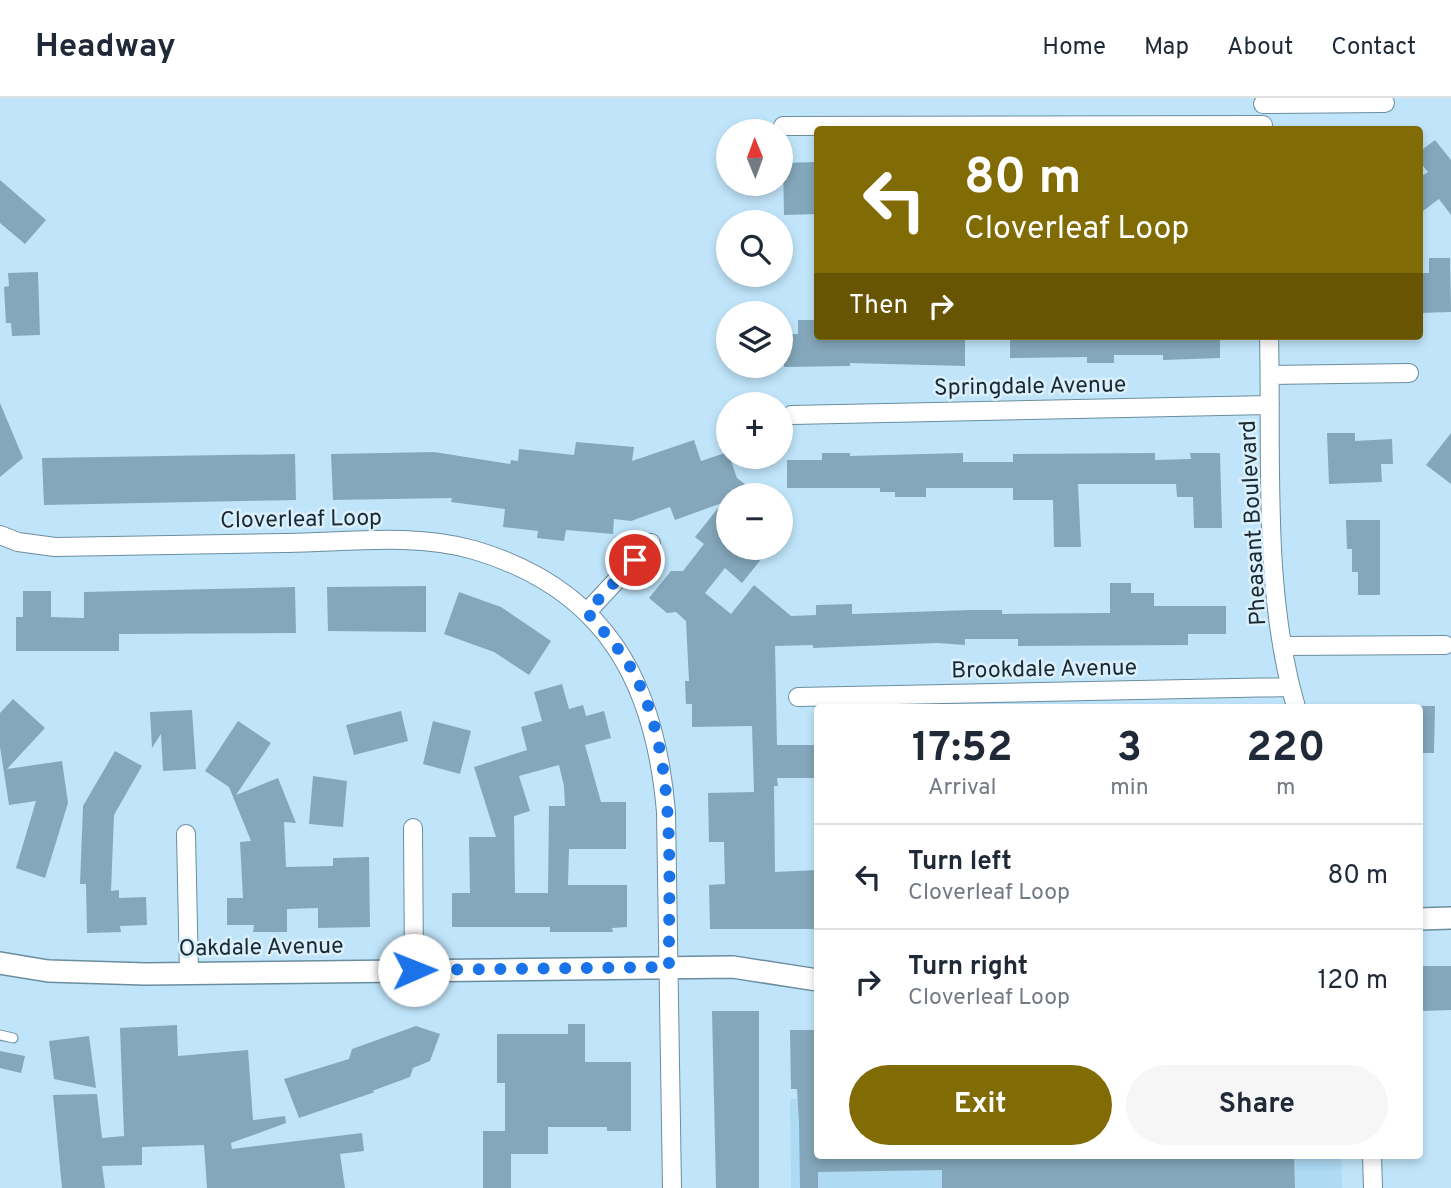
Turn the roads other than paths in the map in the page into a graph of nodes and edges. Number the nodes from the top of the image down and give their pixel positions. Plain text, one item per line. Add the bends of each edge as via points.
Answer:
1 (1263, 101) edge
2 (1385, 103) dead end
3 (793, 125) edge
4 (1023, 126) edge
5 (1263, 126) edge
6 (1269, 340) edge
7 (1409, 373) dead end
8 (1270, 375) junction
9 (1270, 405) junction
10 (793, 415) edge
11 (0, 535) edge
12 (651, 543) dead end
13 (587, 612) junction
14 (1445, 645) dead end
15 (1283, 646) junction
16 (1290, 688) junction
17 (798, 697) dead end
18 (1295, 704) edge
19 (413, 828) dead end
20 (186, 834) dead end
21 (1451, 918) edge
22 (1423, 919) edge
23 (0, 963) edge
24 (669, 967) junction
25 (414, 970) junction
26 (189, 973) junction
27 (814, 980) edge
28 (0, 1035) edge
29 (13, 1038) dead end
30 (1372, 1159) edge
31 (672, 1188) edge
32 (1373, 1188) edge

1 - 2 street
1 - 5 street
3 - 4 street
6 - 8 street, Pheasant Boulevard
7 - 8 street
8 - 9 street, Pheasant Boulevard
9 - 10 street, Springdale Avenue
9 - 15 street, Pheasant Boulevard via 1273,553
11 - 13 street, Cloverleaf Loop via 55,547 410,541 472,550 531,572
12 - 13 street
13 - 24 street, Cloverleaf Loop via 625,658 647,705 662,763
14 - 15 street
15 - 16 street, Pheasant Boulevard
16 - 17 street, Brookdale Avenue
16 - 18 street, Pheasant Boulevard
19 - 25 street
20 - 26 street
21 - 22 street
23 - 26 street, Oakdale Avenue via 48,971
24 - 25 street, Oakdale Avenue
24 - 27 street, Oakdale Avenue via 733,967
24 - 31 street, Cloverleaf Loop
25 - 26 street, Oakdale Avenue
28 - 29 lane
30 - 32 street

